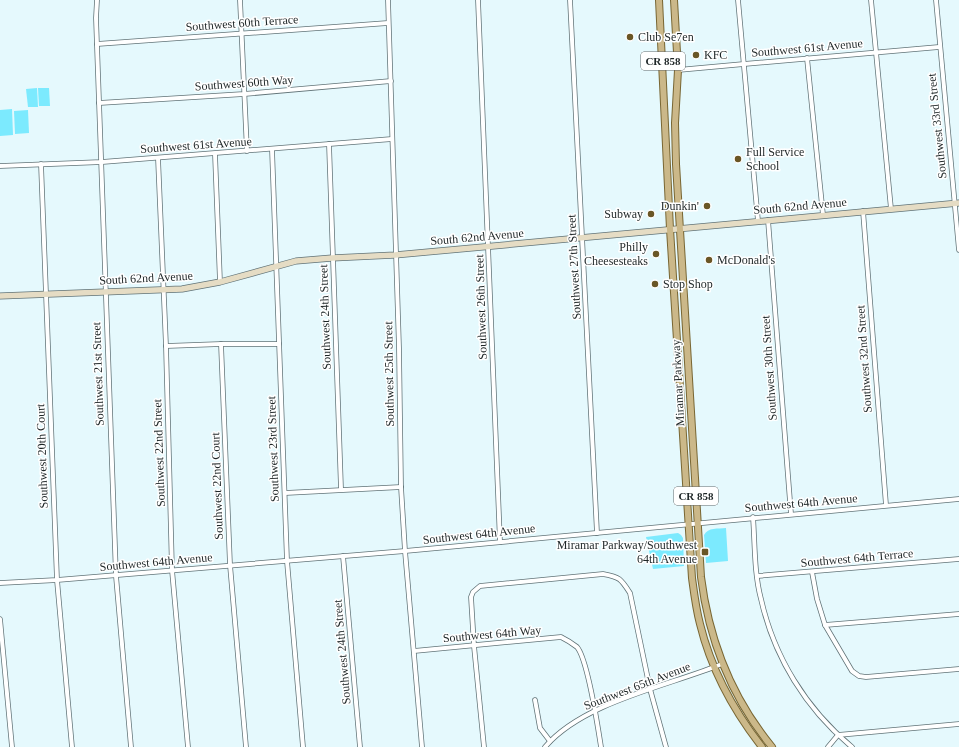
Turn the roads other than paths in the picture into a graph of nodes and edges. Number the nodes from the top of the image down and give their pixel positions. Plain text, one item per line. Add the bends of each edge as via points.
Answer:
1 (97, 0) edge
2 (240, 0) edge
3 (388, 0) edge
4 (478, 0) edge
5 (570, 0) edge
6 (659, 0) edge
7 (674, 0) edge
8 (738, 0) edge
9 (871, 0) edge
10 (936, 0) edge
11 (388, 23) junction
12 (242, 33) junction
13 (97, 44) junction
14 (939, 47) junction
15 (876, 52) junction
16 (807, 58) junction
17 (744, 64) junction
18 (678, 70) junction
19 (391, 81) junction
20 (244, 94) junction
21 (99, 103) junction
22 (392, 139) junction
23 (329, 144) junction
24 (272, 149) junction
25 (247, 151) junction
26 (215, 154) junction
27 (158, 158) junction
28 (102, 162) junction
29 (40, 164) junction
30 (0, 166) edge
31 (957, 203) edge
32 (891, 209) junction
33 (863, 211) junction
34 (823, 215) junction
35 (768, 220) junction
36 (758, 221) junction
37 (679, 228) junction
38 (670, 229) junction
39 (582, 239) junction
40 (488, 247) junction
41 (959, 250) edge
42 (395, 256) junction
43 (332, 258) junction
44 (277, 266) junction
45 (220, 282) junction
46 (162, 290) junction
47 (105, 292) junction
48 (45, 294) junction
49 (0, 296) edge
50 (221, 344) junction
51 (279, 344) junction
52 (166, 346) junction
53 (680, 387) junction
54 (691, 420) junction
55 (401, 487) junction
56 (341, 489) junction
57 (285, 493) junction
58 (959, 499) edge
59 (886, 505) junction
60 (790, 514) junction
61 (753, 517) junction
62 (697, 523) junction
63 (688, 524) junction
64 (598, 533) junction
65 (500, 542) junction
66 (405, 551) junction
67 (343, 556) junction
68 (959, 559) edge
69 (287, 561) junction
70 (230, 565) junction
71 (172, 570) junction
72 (812, 572) junction
73 (116, 576) junction
74 (757, 576) junction
75 (57, 580) junction
76 (0, 583) edge
77 (959, 614) edge
78 (0, 619) edge
79 (825, 625) junction
80 (474, 646) junction
81 (414, 650) junction
82 (722, 664) junction
83 (714, 667) junction
84 (959, 669) edge
85 (650, 689) junction
86 (535, 700) dead end
87 (595, 710) junction
88 (959, 724) edge
89 (838, 735) junction
90 (550, 741) junction
91 (12, 747) edge
92 (72, 747) edge
93 (131, 747) edge
94 (188, 747) edge
95 (246, 747) edge
96 (303, 747) edge
97 (360, 747) edge
98 (422, 747) edge
99 (484, 747) edge
100 (545, 747) edge
101 (601, 747) edge
102 (666, 747) edge
103 (762, 747) edge
104 (772, 747) edge
105 (828, 747) edge
106 (852, 747) edge

1 - 13 street, Southwest 21st Street
2 - 12 street
3 - 11 street, Southwest 25th Street
4 - 40 street, Southwest 26th Street
5 - 39 street, Southwest 27th Street
6 - 38 main road, Miramar Parkway / CR 858
7 - 18 main road, Miramar Parkway / CR 858
8 - 17 street
9 - 15 street
10 - 14 street, Southwest 33rd Street
11 - 12 street, Southwest 60th Terrace
11 - 19 street, Southwest 25th Street
12 - 13 street, Southwest 60th Terrace
12 - 20 street
13 - 21 street, Southwest 21st Street
14 - 15 street, Southwest 61st Avenue
14 - 31 street, Southwest 33rd Street
15 - 16 street, Southwest 61st Avenue
15 - 32 street
16 - 17 street, Southwest 61st Avenue
16 - 34 street
17 - 18 street, Southwest 61st Avenue
17 - 36 street
18 - 37 main road, Miramar Parkway / CR 858 via 675,123
19 - 20 street, Southwest 60th Way
19 - 22 street, Southwest 25th Street
20 - 21 street, Southwest 60th Way
20 - 25 street
21 - 28 street, Southwest 21st Street
22 - 23 street, Southwest 61st Avenue
22 - 42 street, Southwest 25th Street
23 - 24 street, Southwest 61st Avenue
23 - 43 street, Southwest 24th Street
24 - 25 street, Southwest 61st Avenue
24 - 44 street, Southwest 23rd Street
25 - 26 street, Southwest 61st Avenue
26 - 27 street, Southwest 61st Avenue
26 - 45 street
27 - 28 street, Southwest 61st Avenue
27 - 46 street, Southwest 22nd Street
28 - 29 street, Southwest 61st Avenue
28 - 47 street, Southwest 21st Street
29 - 30 street, Southwest 61st Avenue
29 - 48 street, Southwest 20th Court
31 - 32 street, South 62nd Avenue
31 - 41 street, Southwest 33rd Street
32 - 33 street, South 62nd Avenue
33 - 34 street, South 62nd Avenue
33 - 59 street, Southwest 32nd Street
34 - 35 street, South 62nd Avenue
35 - 36 street, South 62nd Avenue
35 - 60 street, Southwest 30th Street
36 - 37 street, South 62nd Avenue
37 - 38 street, South 62nd Avenue
37 - 54 main road, Miramar Parkway / CR 858
38 - 39 street, South 62nd Avenue
38 - 53 main road, Miramar Parkway / CR 858
39 - 40 street, South 62nd Avenue
39 - 64 street, Southwest 27th Street
40 - 42 street, South 62nd Avenue
40 - 65 street, Southwest 26th Street
42 - 43 street, South 62nd Avenue
42 - 55 street, Southwest 25th Street
43 - 44 street, South 62nd Avenue via 296,261
43 - 56 street, Southwest 24th Street
44 - 45 street, South 62nd Avenue
44 - 51 street, Southwest 23rd Street
45 - 46 street, South 62nd Avenue
46 - 47 street, South 62nd Avenue
46 - 52 street, Southwest 22nd Street
47 - 48 street, South 62nd Avenue
47 - 73 street, Southwest 21st Street
48 - 49 street, South 62nd Avenue
48 - 75 street, Southwest 20th Court
50 - 51 street
50 - 52 street
50 - 70 street, Southwest 22nd Court
51 - 57 street, Southwest 23rd Street
52 - 71 street, Southwest 22nd Street
53 - 54 main road via 686,394 687,411
53 - 63 main road, Miramar Parkway / CR 858
54 - 62 main road, Miramar Parkway / CR 858
55 - 56 street
55 - 66 street, Southwest 25th Street
56 - 57 street
57 - 69 street, Southwest 23rd Street
58 - 59 street, Southwest 64th Avenue
59 - 60 street, Southwest 64th Avenue
60 - 61 street, Southwest 64th Avenue
61 - 62 street, Southwest 64th Avenue
61 - 74 street
62 - 63 street, Southwest 64th Avenue
62 - 82 main road, Miramar Parkway / CR 858 via 704,602
63 - 64 street, Southwest 64th Avenue
63 - 83 main road, Miramar Parkway / CR 858 via 696,604
64 - 65 street, Southwest 64th Avenue
65 - 66 street, Southwest 64th Avenue
66 - 67 street, Southwest 64th Avenue
66 - 81 street, Southwest 25th Street
67 - 69 street, Southwest 64th Avenue
67 - 97 street, Southwest 24th Street
68 - 72 street, Southwest 64th Terrace
69 - 70 street, Southwest 64th Avenue
69 - 96 street, Southwest 23rd Street
70 - 71 street, Southwest 64th Avenue
70 - 95 street, Southwest 22nd Court
71 - 73 street, Southwest 64th Avenue
71 - 94 street, Southwest 22nd Street
72 - 74 street, Southwest 64th Terrace
72 - 79 street
73 - 75 street, Southwest 64th Avenue
73 - 93 street, Southwest 21st Street
74 - 89 street via 760,599 768,626 783,662 804,696
75 - 76 street, Southwest 64th Avenue
75 - 92 street, Southwest 20th Court
77 - 79 street
78 - 91 street
79 - 84 street via 852,671 859,676
80 - 81 street, Southwest 64th Way
80 - 85 street via 471,597 480,586 603,574 615,576 630,593
80 - 87 street, Southwest 64th Way via 561,637 571,642 582,658
80 - 99 street
81 - 98 street, Southwest 25th Street
82 - 83 street, Southwest 65th Avenue
82 - 104 main road, Miramar Parkway / CR 858 via 740,702
83 - 85 street, Southwest 65th Avenue
83 - 103 main road, Miramar Parkway / CR 858 via 733,706
85 - 87 street, Southwest 65th Avenue
85 - 102 street
86 - 90 street via 540,728
87 - 90 street, Southwest 65th Avenue via 572,723
87 - 101 street
88 - 89 street
89 - 105 street
89 - 106 street
90 - 100 street, Southwest 65th Avenue

